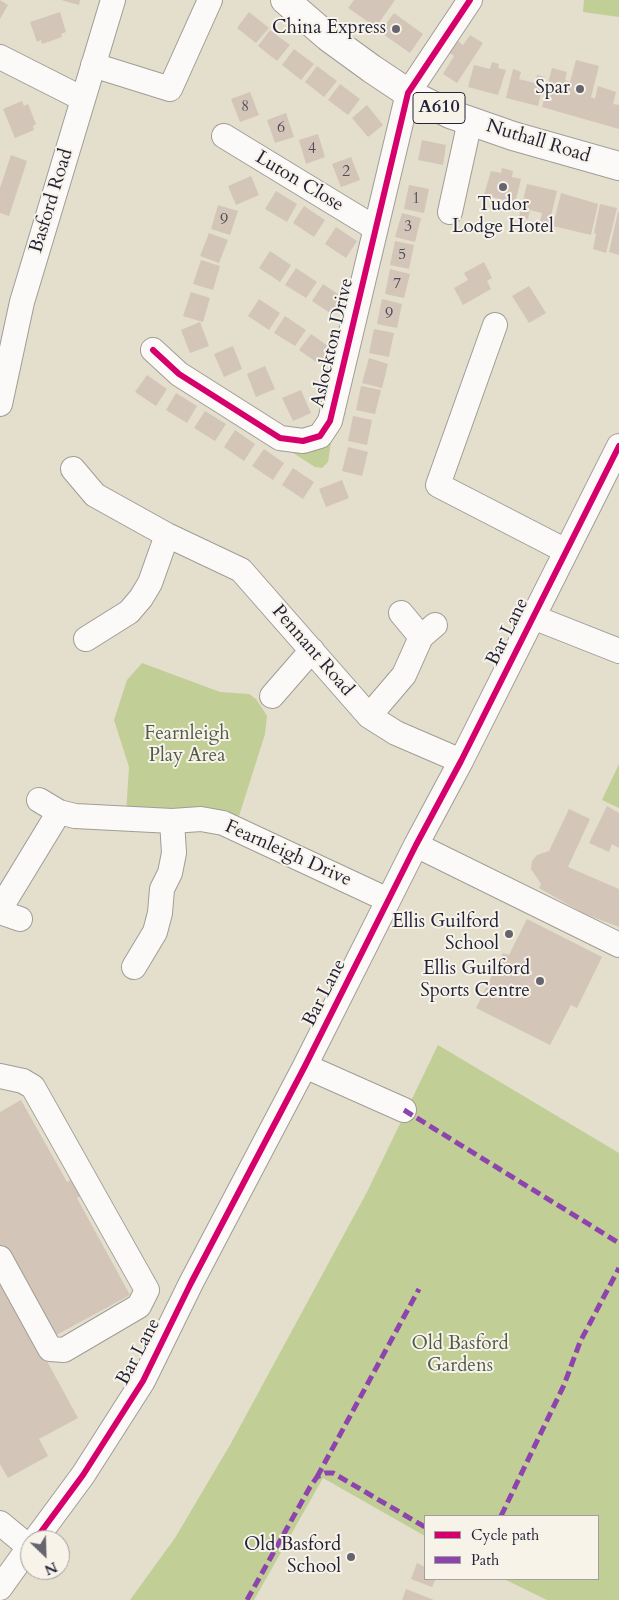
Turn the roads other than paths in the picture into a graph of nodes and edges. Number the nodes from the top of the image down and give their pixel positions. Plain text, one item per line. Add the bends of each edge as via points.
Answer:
1 (112, 0) edge
2 (210, 0) edge
3 (285, 0) edge
4 (470, 0) edge
5 (0, 57) edge
6 (93, 66) junction
7 (408, 93) junction
8 (83, 99) junction
9 (470, 121) junction
10 (224, 136) dead end
11 (619, 166) edge
12 (450, 212) dead end
13 (375, 228) junction
14 (495, 325) dead end
15 (153, 350) dead end
16 (0, 404) edge
17 (619, 446) edge
18 (74, 470) dead end
19 (167, 534) junction
20 (566, 551) junction
21 (401, 613) dead end
22 (532, 617) junction
23 (102, 638) dead end
24 (312, 650) junction
25 (619, 650) edge
26 (272, 696) dead end
27 (369, 716) junction
28 (461, 761) junction
29 (172, 822) junction
30 (416, 845) junction
31 (388, 900) junction
32 (6, 913) edge
33 (619, 945) edge
34 (134, 967) dead end
35 (305, 1066) junction
36 (0, 1076) edge
37 (404, 1110) dead end
38 (0, 1258) edge
39 (0, 1523) edge
40 (42, 1530) edge
41 (20, 1539) edge
42 (20, 1561) edge
43 (0, 1588) edge

1 - 6 street, Basford Road
2 - 6 street via 170,89
3 - 7 highway, Nuthall Road / A610 via 328,37
4 - 7 street, Aslockton Drive
5 - 8 street
6 - 8 street, Basford Road
7 - 9 highway, Nuthall Road / A610
7 - 13 street, Aslockton Drive
8 - 16 street, Basford Road via 22,302
9 - 11 highway, Nuthall Road / A610
9 - 12 street
10 - 13 street, Luton Close
13 - 15 street, Aslockton Drive via 330,421 320,436 302,441 280,438 179,374
14 - 20 street via 438,485
17 - 20 street, Bar Lane
18 - 19 street, Pennant Road via 91,501
19 - 23 street via 150,583 141,598
19 - 24 street, Pennant Road via 241,570
20 - 22 street, Bar Lane
21 - 27 street via 428,631 404,675
22 - 25 street
22 - 28 street, Bar Lane
24 - 26 street
24 - 27 street, Pennant Road
27 - 28 street, Pennant Road via 396,733
28 - 30 street, Bar Lane
29 - 31 street, Fearnleigh Drive via 200,819 223,823
29 - 32 street, Fearnleigh Drive via 74,816 49,806
29 - 34 street via 174,853 170,873 162,889 160,913 155,932
30 - 31 street, Bar Lane
30 - 33 street
31 - 35 street, Bar Lane
35 - 37 street
35 - 40 street, Bar Lane via 143,1381 83,1475
36 - 38 street via 34,1087 147,1290 139,1306 64,1350 50,1349
39 - 41 street
42 - 43 street

